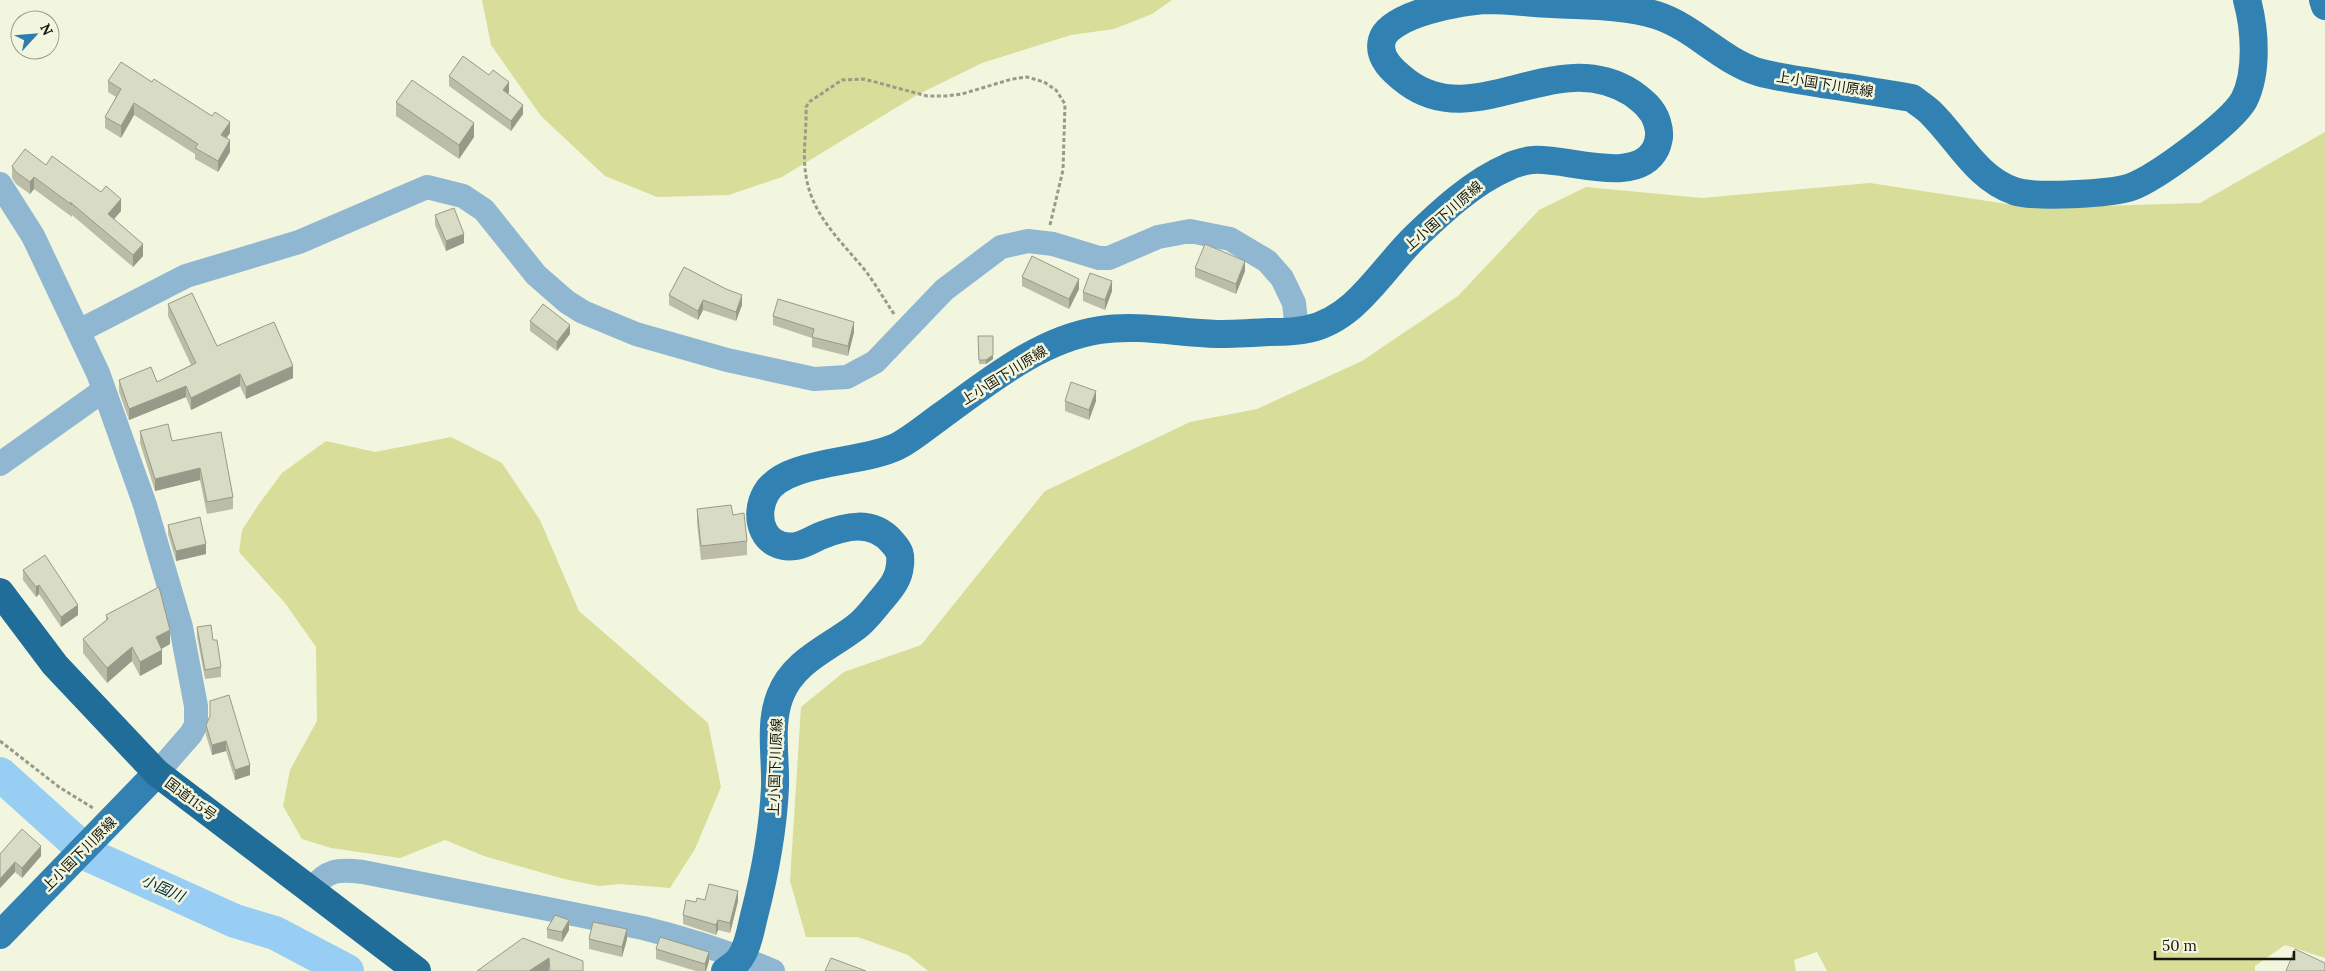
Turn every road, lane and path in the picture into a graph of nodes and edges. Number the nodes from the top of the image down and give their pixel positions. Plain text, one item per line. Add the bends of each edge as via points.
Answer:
1 (2247, 0) edge
2 (2323, 0) edge
3 (2325, 6) edge
4 (0, 184) edge
5 (1044, 242) junction
6 (906, 330) junction
7 (79, 331) junction
8 (1297, 331) junction
9 (104, 390) junction
10 (0, 464) edge
11 (0, 592) edge
12 (0, 741) edge
13 (157, 773) junction
14 (111, 822) junction
15 (311, 890) junction
16 (0, 935) edge
17 (734, 964) edge
18 (417, 971) edge
19 (773, 971) edge

1 - 8 main road, 上小国下川原線 via 2254,38 2250,84 2234,114 2154,174 2131,187 2069,193 2017,192 1997,185 1930,112 1912,98 1767,75 1742,66 1676,22 1647,12 1486,0 1431,10 1392,25 1382,35 1381,52 1391,69 1416,88 1448,99 1479,98 1520,86 1576,76 1608,80 1650,108 1660,133 1656,149 1649,158 1635,165 1612,168 1536,159 1512,164 1474,186 1413,239 1340,316 1313,329
2 - 3 main road
4 - 7 street via 33,236
5 - 6 street via 1028,241 1001,247 944,290
5 - 6 path via 1063,170 1065,104 1056,90 1027,77 946,96 919,94 864,79 842,80 824,90 806,107 804,154 809,191 819,215 864,270
5 - 8 street via 1109,258 1158,237 1190,231 1230,238 1267,260 1282,278 1294,303
6 - 7 street via 875,362 847,377 828,380 727,360 636,334 567,302 536,275 493,220 472,201 427,187 299,242 186,276
7 - 9 street
8 - 17 main road, 上小国下川原線 via 1217,334 1138,327 1105,328 1075,335 1012,367 900,445 868,458 802,468 780,478 769,489 760,513 763,531 772,542 800,546 850,526 872,528 889,537 900,554 900,573 892,588 858,626 818,650 794,672 780,695 774,728 772,828 764,875
9 - 10 street
9 - 13 street via 156,540 180,628 196,706 196,725 192,734
11 - 13 highway, 国道115号 via 54,666
12 - 14 path
13 - 14 main road, 上小国下川原線
13 - 15 highway, 国道115号
14 - 16 main road, 上小国下川原線
15 - 17 street via 318,880 337,870 364,872 644,928 688,939
15 - 18 highway, 国道115号
17 - 19 street

